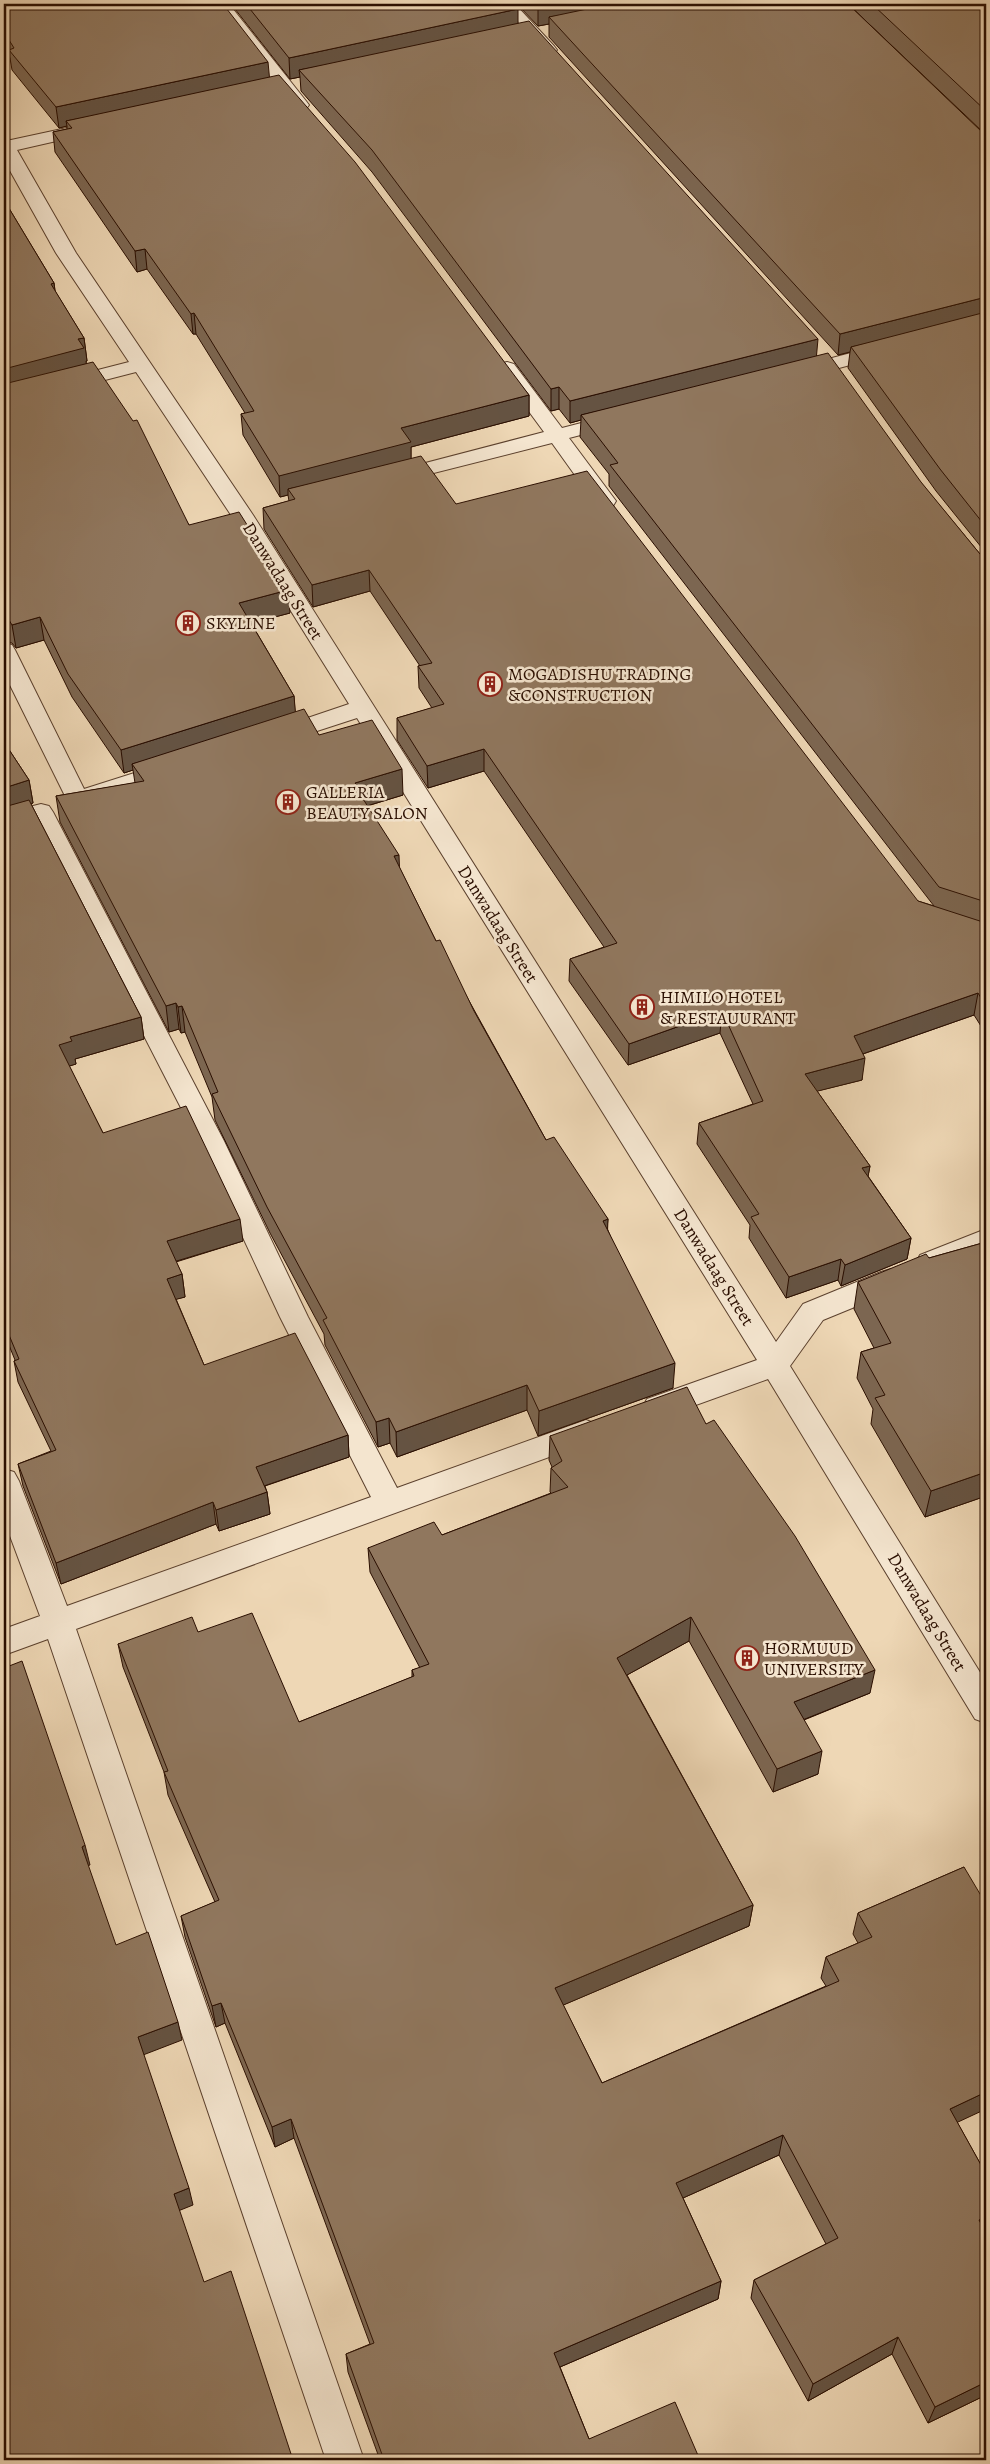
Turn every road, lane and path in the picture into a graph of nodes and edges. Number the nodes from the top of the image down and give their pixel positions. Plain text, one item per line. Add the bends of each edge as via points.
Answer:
1 (220, 4) edge
2 (506, 4) edge
3 (542, 31) junction
4 (514, 37) edge
5 (560, 63) edge
6 (315, 121) edge
7 (111, 124) edge
8 (5, 145) edge
9 (900, 347) edge
10 (494, 351) edge
11 (141, 365) junction
12 (785, 376) edge
13 (4, 400) edge
14 (633, 416) edge
15 (558, 435) junction
16 (376, 482) edge
17 (617, 516) edge
18 (4, 650) edge
19 (362, 708) junction
20 (258, 742) edge
21 (191, 763) edge
22 (78, 800) junction
23 (986, 1239) edge
24 (775, 1365) junction
25 (4, 1482) edge
26 (389, 1502) junction
27 (58, 1623) junction
28 (4, 1642) edge
29 (986, 1709) edge
30 (345, 2460) edge

1 - 6 street
2 - 3 street
3 - 4 street
3 - 5 street
7 - 8 street
8 - 11 street, Danwadaag Street via 66,253
9 - 12 street
10 - 15 street
11 - 13 street
11 - 19 street, Danwadaag Street via 252,513
14 - 15 street
15 - 16 street
15 - 17 street
18 - 22 street
19 - 20 street
19 - 24 street, Danwadaag Street
21 - 22 street
22 - 26 street via 31,814 210,1141 294,1317
23 - 24 street via 813,1312
24 - 26 street
24 - 29 street, Danwadaag Street
25 - 27 street
26 - 27 street
27 - 28 street
27 - 30 street

